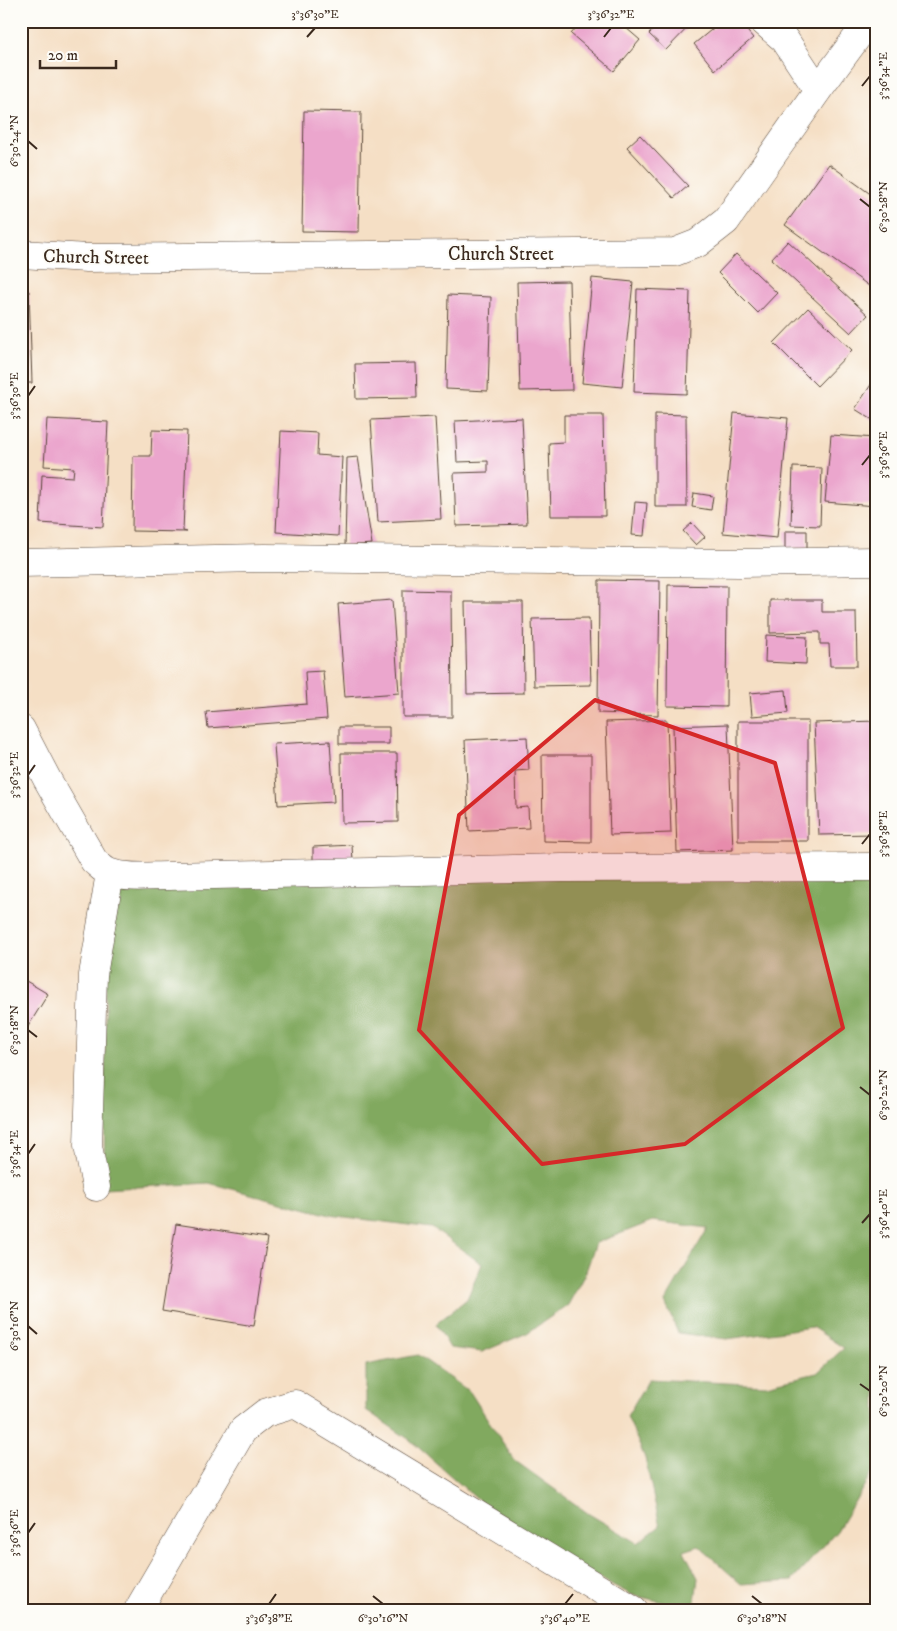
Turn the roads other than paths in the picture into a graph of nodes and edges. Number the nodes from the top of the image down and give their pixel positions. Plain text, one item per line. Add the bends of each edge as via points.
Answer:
1 (764, 21) edge
2 (869, 21) edge
3 (818, 90) junction
4 (21, 254) edge
5 (876, 561) edge
6 (21, 563) edge
7 (21, 729) edge
8 (876, 866) edge
9 (110, 873) junction
10 (96, 1188) dead end
11 (138, 1610) edge
12 (634, 1610) edge

1 - 3 street via 785,40
2 - 3 street, Church Street
3 - 4 street, Church Street via 726,221 698,243 675,252 87,258
5 - 6 street via 740,564 264,558
7 - 9 street via 94,861
8 - 9 street via 168,876
9 - 10 street via 93,975 88,1146
11 - 12 street via 243,1430 265,1412 295,1404

